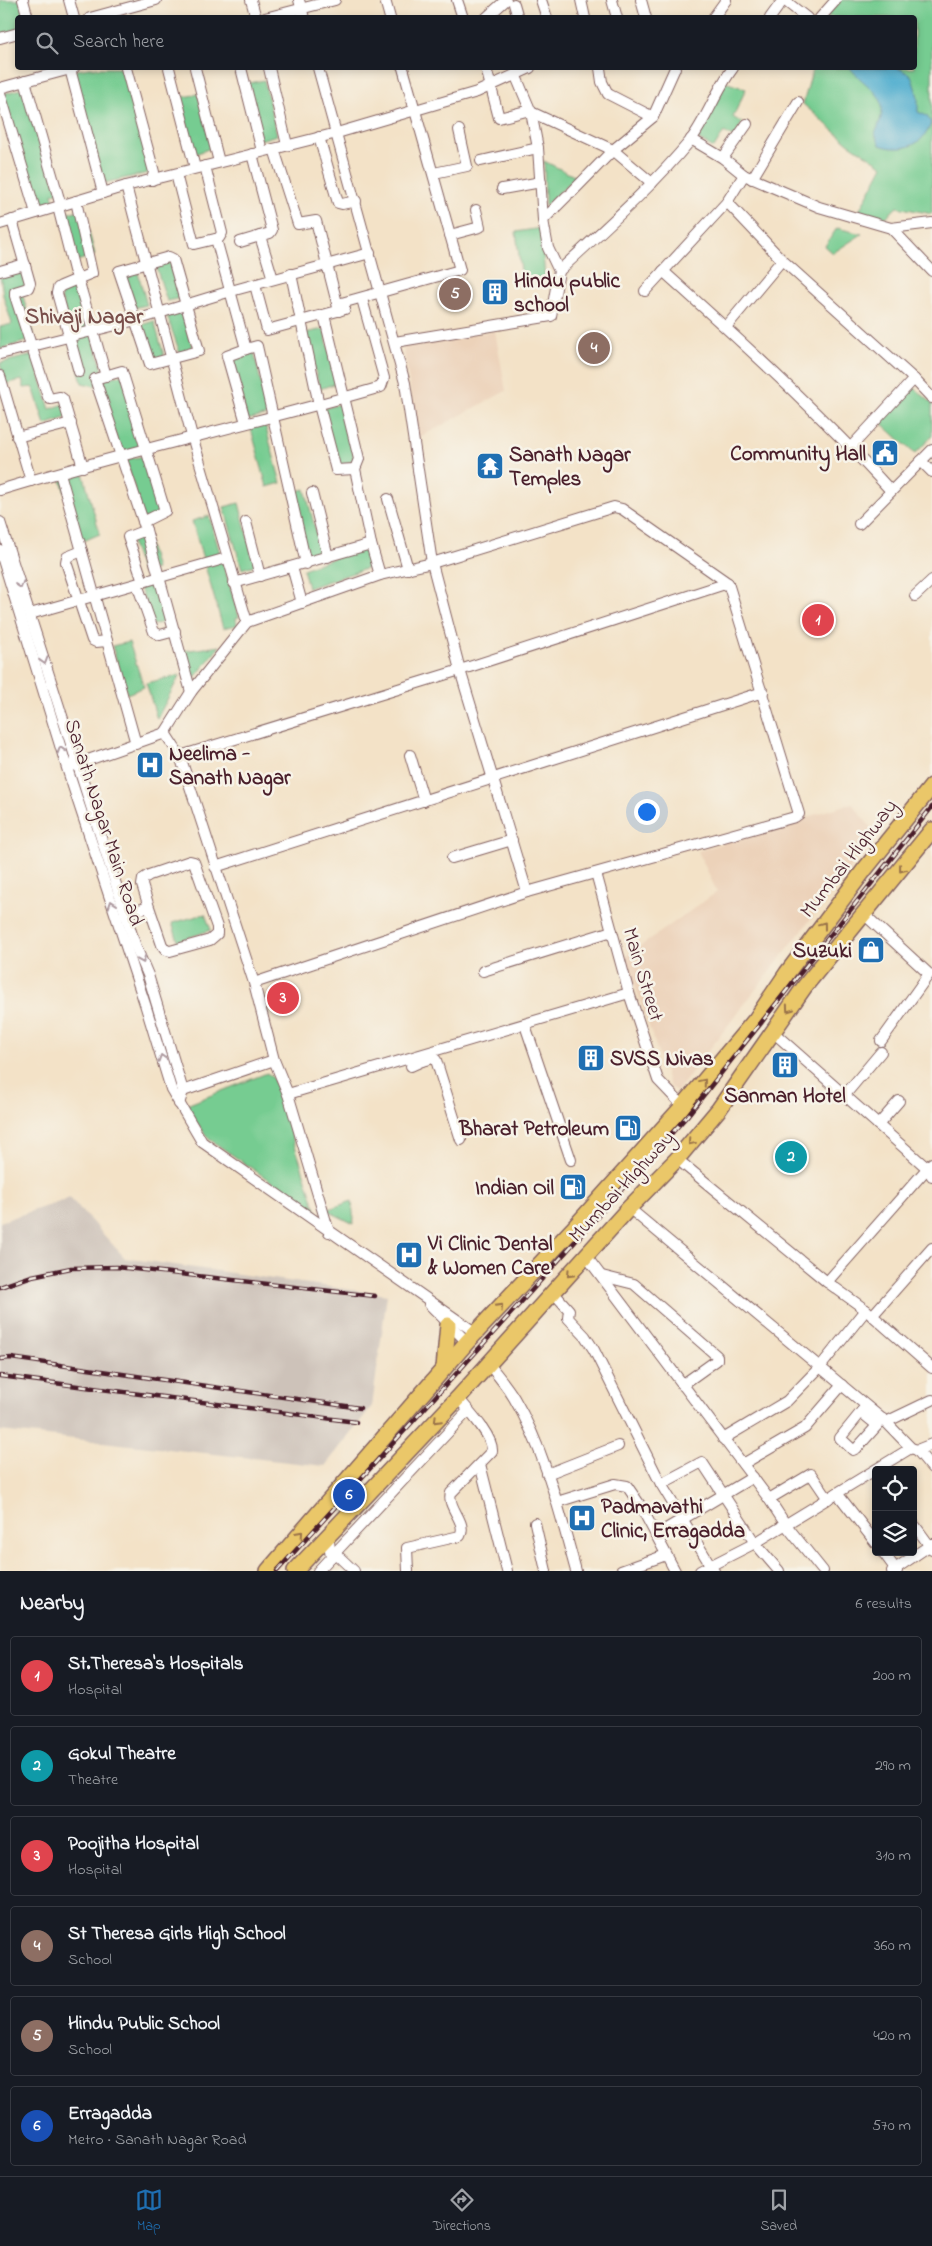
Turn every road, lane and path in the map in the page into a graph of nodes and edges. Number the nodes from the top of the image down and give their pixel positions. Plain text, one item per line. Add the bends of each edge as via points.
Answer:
1 (23, 0) edge
2 (69, 0) edge
3 (156, 0) edge
4 (251, 0) edge
5 (335, 0) edge
6 (385, 0) edge
7 (458, 0) edge
8 (541, 0) edge
9 (581, 0) edge
10 (612, 0) edge
11 (641, 0) edge
12 (726, 0) edge
13 (783, 0) edge
14 (836, 0) edge
15 (510, 2) edge
16 (302, 9) edge
17 (27, 15) edge
18 (73, 15) edge
19 (101, 15) edge
20 (255, 15) edge
21 (277, 15) edge
22 (389, 15) edge
23 (462, 15) edge
24 (490, 15) edge
25 (516, 15) edge
26 (546, 15) edge
27 (584, 15) edge
28 (616, 15) edge
29 (645, 15) edge
30 (715, 15) edge
31 (772, 15) edge
32 (803, 15) edge
33 (823, 15) edge
34 (15, 35) edge
35 (0, 38) edge
36 (73, 70) edge
37 (127, 70) edge
38 (170, 70) edge
39 (196, 70) edge
40 (241, 70) edge
41 (268, 70) edge
42 (319, 70) edge
43 (405, 70) edge
44 (486, 70) edge
45 (525, 70) edge
46 (600, 70) edge
47 (674, 70) edge
48 (732, 70) edge
49 (45, 71) edge
50 (516, 74) junction
51 (25, 81) junction
52 (490, 86) junction
53 (0, 88) edge
54 (0, 93) edge
55 (798, 102) dead end
56 (415, 110) junction
57 (530, 111) junction
58 (652, 117) junction
59 (747, 124) dead end
60 (459, 130) dead end
61 (337, 133) junction
62 (319, 137) junction
63 (691, 139) junction
64 (287, 145) junction
65 (538, 148) junction
66 (274, 149) junction
67 (613, 150) junction
68 (257, 152) junction
69 (723, 158) junction
70 (481, 161) dead end
71 (219, 162) junction
72 (200, 167) junction
73 (434, 173) junction
74 (176, 174) junction
75 (748, 177) junction
76 (152, 180) junction
77 (541, 182) junction
78 (652, 184) junction
79 (126, 186) junction
80 (502, 189) dead end
81 (104, 193) junction
82 (76, 201) junction
83 (356, 201) junction
84 (727, 202) junction
85 (59, 206) junction
86 (476, 210) dead end
87 (36, 213) junction
88 (12, 220) junction
89 (543, 220) junction
90 (932, 222) edge
91 (0, 224) edge
92 (892, 228) junction
93 (450, 235) junction
94 (260, 236) junction
95 (216, 239) junction
96 (240, 242) dead end
97 (370, 253) junction
98 (782, 260) junction
99 (25, 264) junction
100 (145, 265) junction
101 (327, 265) junction
102 (0, 271) edge
103 (559, 271) junction
104 (663, 271) junction
105 (932, 271) edge
106 (291, 274) junction
107 (78, 279) junction
108 (273, 279) junction
109 (255, 284) junction
110 (231, 291) junction
111 (645, 291) dead end
112 (381, 294) junction
113 (362, 301) junction
114 (186, 305) junction
115 (338, 308) junction
116 (160, 312) junction
117 (324, 315) junction
118 (136, 320) junction
119 (301, 320) junction
120 (726, 327) junction
121 (94, 332) junction
122 (70, 338) junction
123 (395, 342) junction
124 (31, 347) junction
125 (246, 349) junction
126 (0, 354) edge
127 (172, 358) junction
128 (79, 372) dead end
129 (0, 376) edge
130 (106, 376) junction
131 (914, 379) junction
132 (346, 397) junction
133 (932, 398) edge
134 (319, 405) junction
135 (274, 417) junction
136 (71, 423) junction
137 (246, 423) junction
138 (192, 436) junction
139 (17, 437) junction
140 (851, 447) junction
141 (146, 449) junction
142 (932, 450) edge
143 (120, 456) junction
144 (921, 461) junction
145 (83, 467) junction
146 (354, 469) junction
147 (932, 472) edge
148 (60, 473) junction
149 (30, 481) junction
150 (0, 490) edge
151 (891, 491) junction
152 (312, 493) dead end
153 (388, 499) dead end
154 (0, 522) edge
155 (246, 522) dead end
156 (859, 524) dead end
157 (144, 526) junction
158 (371, 544) junction
159 (0, 550) edge
160 (82, 551) junction
161 (328, 557) junction
162 (227, 558) junction
163 (432, 563) junction
164 (306, 564) junction
165 (292, 567) junction
166 (408, 569) junction
167 (380, 575) junction
168 (260, 576) junction
169 (159, 577) junction
170 (932, 580) edge
171 (140, 583) junction
172 (234, 583) junction
173 (728, 583) junction
174 (95, 596) junction
175 (915, 596) dead end
176 (78, 601) junction
177 (302, 603) junction
178 (30, 614) junction
179 (247, 622) junction
180 (175, 631) junction
181 (107, 642) junction
182 (460, 670) junction
183 (191, 692) junction
184 (763, 692) junction
185 (165, 733) junction
186 (136, 744) junction
187 (410, 755) dead end
188 (180, 756) junction
189 (72, 766) junction
190 (494, 779) junction
191 (932, 786) edge
192 (424, 801) junction
193 (932, 830) edge
194 (512, 840) junction
195 (452, 858) dead end
196 (215, 867) junction
197 (596, 873) junction
198 (528, 892) junction
199 (149, 907) junction
200 (125, 914) junction
201 (865, 915) junction
202 (612, 931) junction
203 (483, 971) dead end
204 (787, 973) junction
205 (930, 975) edge
206 (254, 983) junction
207 (805, 986) junction
208 (629, 993) junction
209 (525, 1025) junction
210 (772, 1032) junction
211 (880, 1041) dead end
212 (881, 1052) dead end
213 (274, 1060) junction
214 (417, 1061) junction
215 (182, 1091) junction
216 (288, 1094) junction
217 (844, 1096) junction
218 (899, 1101) dead end
219 (179, 1104) junction
220 (683, 1106) junction
221 (878, 1125) junction
222 (462, 1140) dead end
223 (677, 1158) junction
224 (571, 1160) dead end
225 (930, 1169) edge
226 (629, 1208) junction
227 (329, 1232) junction
228 (932, 1248) edge
229 (586, 1256) junction
230 (602, 1276) junction
231 (827, 1282) junction
232 (553, 1292) junction
233 (425, 1299) junction
234 (869, 1313) junction
235 (448, 1325) junction
236 (471, 1338) junction
237 (489, 1364) junction
238 (820, 1366) junction
239 (444, 1368) junction
240 (932, 1368) edge
241 (682, 1385) junction
242 (842, 1385) junction
243 (458, 1398) junction
244 (932, 1400) edge
245 (864, 1409) junction
246 (468, 1411) junction
247 (882, 1422) junction
248 (723, 1438) junction
249 (932, 1444) edge
250 (618, 1446) dead end
251 (914, 1449) junction
252 (480, 1464) junction
253 (743, 1464) junction
254 (932, 1468) edge
255 (547, 1474) junction
256 (753, 1478) junction
257 (661, 1484) junction
258 (837, 1493) junction
259 (724, 1495) junction
260 (769, 1499) junction
261 (828, 1499) junction
262 (557, 1502) junction
263 (684, 1519) junction
264 (536, 1523) dead end
265 (786, 1525) junction
266 (917, 1528) edge
267 (328, 1534) junction
268 (656, 1536) junction
269 (872, 1538) edge
270 (755, 1542) junction
271 (931, 1546) edge
272 (333, 1555) junction
273 (666, 1555) junction
274 (886, 1556) edge
275 (712, 1569) edge
276 (895, 1570) edge
277 (268, 1571) edge
278 (295, 1571) edge
279 (318, 1571) edge
280 (354, 1571) edge
281 (408, 1571) edge
282 (507, 1571) edge
283 (546, 1571) edge
284 (576, 1571) edge
285 (621, 1571) edge
286 (675, 1571) edge
287 (700, 1571) edge
288 (780, 1571) edge
289 (823, 1571) edge

1 - 17 street
2 - 18 street
3 - 19 street
4 - 20 street
5 - 16 street
6 - 22 street
7 - 23 street
8 - 26 street
9 - 27 street
10 - 28 street
11 - 29 street
12 - 30 street
13 - 31 street
13 - 32 street
14 - 33 street
15 - 24 street
15 - 25 street
16 - 21 street
34 - 35 street
36 - 81 street
37 - 76 street via 154,172
38 - 72 street
39 - 71 street
40 - 68 street
41 - 64 street
42 - 61 street
43 - 56 street
44 - 52 street
45 - 50 street
46 - 58 street via 608,94
47 - 58 street
48 - 63 street
49 - 51 street
50 - 52 street
50 - 57 street
51 - 53 street
51 - 85 street
52 - 56 street
52 - 57 street via 499,118
54 - 87 street
55 - 75 street
56 - 61 street
56 - 73 street
57 - 65 street
57 - 67 street
58 - 67 street
59 - 69 street
60 - 73 street via 467,166
61 - 62 street
61 - 83 street
62 - 64 street
62 - 83 street via 338,203
63 - 69 street
63 - 78 street
64 - 66 street
65 - 70 street
65 - 77 street
66 - 68 street
66 - 101 street via 298,224 316,221
67 - 78 street
67 - 89 street
68 - 71 street
68 - 94 street via 272,230
69 - 75 street
71 - 72 street
72 - 74 street
72 - 95 street via 222,233
73 - 93 street
74 - 76 street
74 - 95 street via 194,244
75 - 84 street
75 - 92 street via 819,207
76 - 79 street
77 - 80 street
77 - 89 street
78 - 103 street
79 - 81 street
79 - 100 street
81 - 82 street
82 - 85 street
82 - 107 street via 92,273
83 - 97 street
84 - 98 street
84 - 104 street
85 - 87 street
85 - 107 street
86 - 93 street via 480,227
87 - 88 street
88 - 91 street
88 - 99 street
89 - 103 street via 548,248
90 - 92 street
92 - 105 street
93 - 112 street via 460,270
94 - 96 street
94 - 108 street
95 - 110 street
97 - 101 street
97 - 112 street
98 - 120 street
98 - 131 street
99 - 102 street
99 - 124 street via 30,286 14,296
100 - 114 street via 171,257
100 - 116 street
100 - 118 street via 118,271
101 - 106 street
101 - 115 street
103 - 123 street via 551,317
104 - 111 street
104 - 120 street
106 - 108 street
106 - 119 street
107 - 121 street
107 - 122 street via 58,288 57,292
108 - 109 street
109 - 110 street
109 - 119 street via 267,330
110 - 114 street
110 - 125 street
112 - 113 street
112 - 123 street
113 - 115 street
113 - 132 street via 384,384
114 - 116 street
114 - 127 street via 199,351
115 - 117 street
116 - 118 street
116 - 127 street
117 - 119 street
117 - 132 street
118 - 121 street
118 - 127 street via 150,364
119 - 134 street
120 - 140 street
121 - 122 street
121 - 130 street
122 - 124 street
122 - 128 street
123 - 163 street via 405,383
124 - 126 street
124 - 136 street via 48,397 63,398
125 - 135 street via 256,346
125 - 137 street via 226,356
127 - 138 street
129 - 139 street
130 - 141 street via 122,371
130 - 143 street via 95,379
131 - 133 street
131 - 140 street
132 - 134 street
132 - 146 street via 359,458
134 - 135 street
134 - 146 street via 336,470
135 - 137 street
135 - 164 street
136 - 139 street
136 - 145 street
137 - 138 street
138 - 141 street
138 - 162 street
139 - 149 street
140 - 151 street
141 - 143 street
141 - 157 street via 165,511
142 - 144 street
143 - 145 street
143 - 157 street
144 - 147 street
144 - 151 street
145 - 148 street
146 - 158 street
148 - 149 street
148 - 160 street
149 - 150 street
151 - 156 street
152 - 161 street
153 - 166 street
154 -> 178 street
155 - 168 street
157 - 169 street
157 - 171 street via 128,537
158 - 161 street
158 - 167 street
189 -> 159 street, Sanath Nagar Main Road
160 - 174 street
160 - 176 street via 67,556 66,562
161 - 164 street
162 - 169 street
162 - 172 street
163 - 166 street
163 - 173 street via 618,507
163 - 182 street
164 - 165 street
165 - 168 street
165 - 177 street
166 - 167 street
167 - 177 street
168 - 172 street
169 - 171 street
169 - 180 street
170 - 175 street
171 - 174 street
171 - 180 street via 154,632 160,636
172 - 179 street
173 - 182 street
173 - 184 street
174 - 176 street
174 - 181 street
176 - 178 street
176 - 181 street via 93,641
177 - 179 street
178 -> 189 street
179 - 183 street
180 - 183 street
181 - 186 street
182 - 188 street
182 - 190 street
183 - 185 street
184 - 190 street
184 - 197 street via 799,814
185 - 186 street
185 - 188 street
186 - 189 street
187 - 192 street
188 - 196 street
189 - 200 street
219 -> 189 street, Sanath Nagar Main Road via 171,1089
190 - 192 street
190 - 194 street
204 -> 191 highway, Mumbai Highway
192 - 196 street
193 -> 201 highway, Mumbai Highway
194 - 195 street
194 - 198 street
196 - 206 street
197 - 198 street
197 - 202 street, Main Street
198 - 206 street
199 - 199 street via 143,879 194,862 217,934 210,940 166,950
199 - 200 street
200 -> 215 street via 148,975
201 - 205 street
201 - 207 highway, Mumbai Highway
202 - 203 street
202 - 208 street, Main Street
204 - 207 highway
220 -> 204 highway, Mumbai Highway via 756,1019
205 - 211 street
206 - 213 street
207 -> 210 highway, Mumbai Highway
208 - 209 street
208 - 220 street, Main Street via 658,1080
209 - 214 street
209 - 224 street
210 - 217 street
210 -> 223 highway, Mumbai Highway via 719,1109
212 - 217 street
213 - 215 street
213 - 216 street
214 - 216 street
214 - 222 street via 436,1060
215 - 219 street
216 - 227 street
217 - 221 street
218 - 221 street
219 - 227 street, Sanath Nagar Main Road via 202,1142
236 -> 220 highway, Mumbai Highway
221 - 225 street
223 - 226 highway, Mumbai Highway
223 - 231 street
225 - 231 street
226 - 229 highway, Mumbai Highway
226 - 238 street
227 - 233 street, Sanath Nagar Main Road
228 - 234 street
229 - 230 street
229 -> 232 highway, Mumbai Highway
230 - 241 street
230 - 241 street via 634,1284 717,1356 717,1360
231 - 234 street
232 - 237 highway, Mumbai Highway
232 - 257 street via 569,1310 568,1318 586,1336 594,1350
233 - 235 street
233 - 236 street via 439,1305
234 - 238 street
234 - 240 street
235 - 236 street
235 - 239 highway
236 - 239 highway, Mumbai Highway
237 - 243 highway, Mumbai Highway
237 - 255 street via 525,1418
238 - 242 street
238 - 248 street via 787,1401
277 -> 239 highway, Mumbai Highway
241 - 248 street
242 - 245 street
242 - 253 street via 805,1428
243 - 246 street
243 -> 267 highway, Mumbai Highway
244 - 247 street
245 - 247 street
245 - 247 street via 840,1438 850,1448 856,1448
246 - 252 street via 493,1445 492,1451
246 - 272 street
247 - 251 street
248 - 253 street
249 - 251 street
250 - 255 street
251 - 254 street
251 - 258 street
252 - 281 street via 451,1493 461,1526 460,1536 407,1548
252 - 282 street
253 - 256 street
255 - 262 street
256 - 259 street
256 - 260 street
257 - 259 street via 702,1462
257 - 263 street
258 - 261 street
258 - 269 street
259 - 263 street
259 - 270 street
260 - 261 street via 812,1474
260 - 265 street
261 - 265 street
262 - 268 street via 615,1484 627,1486
262 - 284 street
263 - 268 street
263 - 275 street
264 - 283 street
265 - 270 street
265 - 289 street
266 - 271 street
267 - 272 street
267 - 278 highway, Mumbai Highway
268 - 273 street
270 - 275 street
270 - 288 street
271 - 276 street
272 - 279 street
272 - 280 street
273 - 285 street
273 - 286 street
274 - 276 street
275 - 287 street

